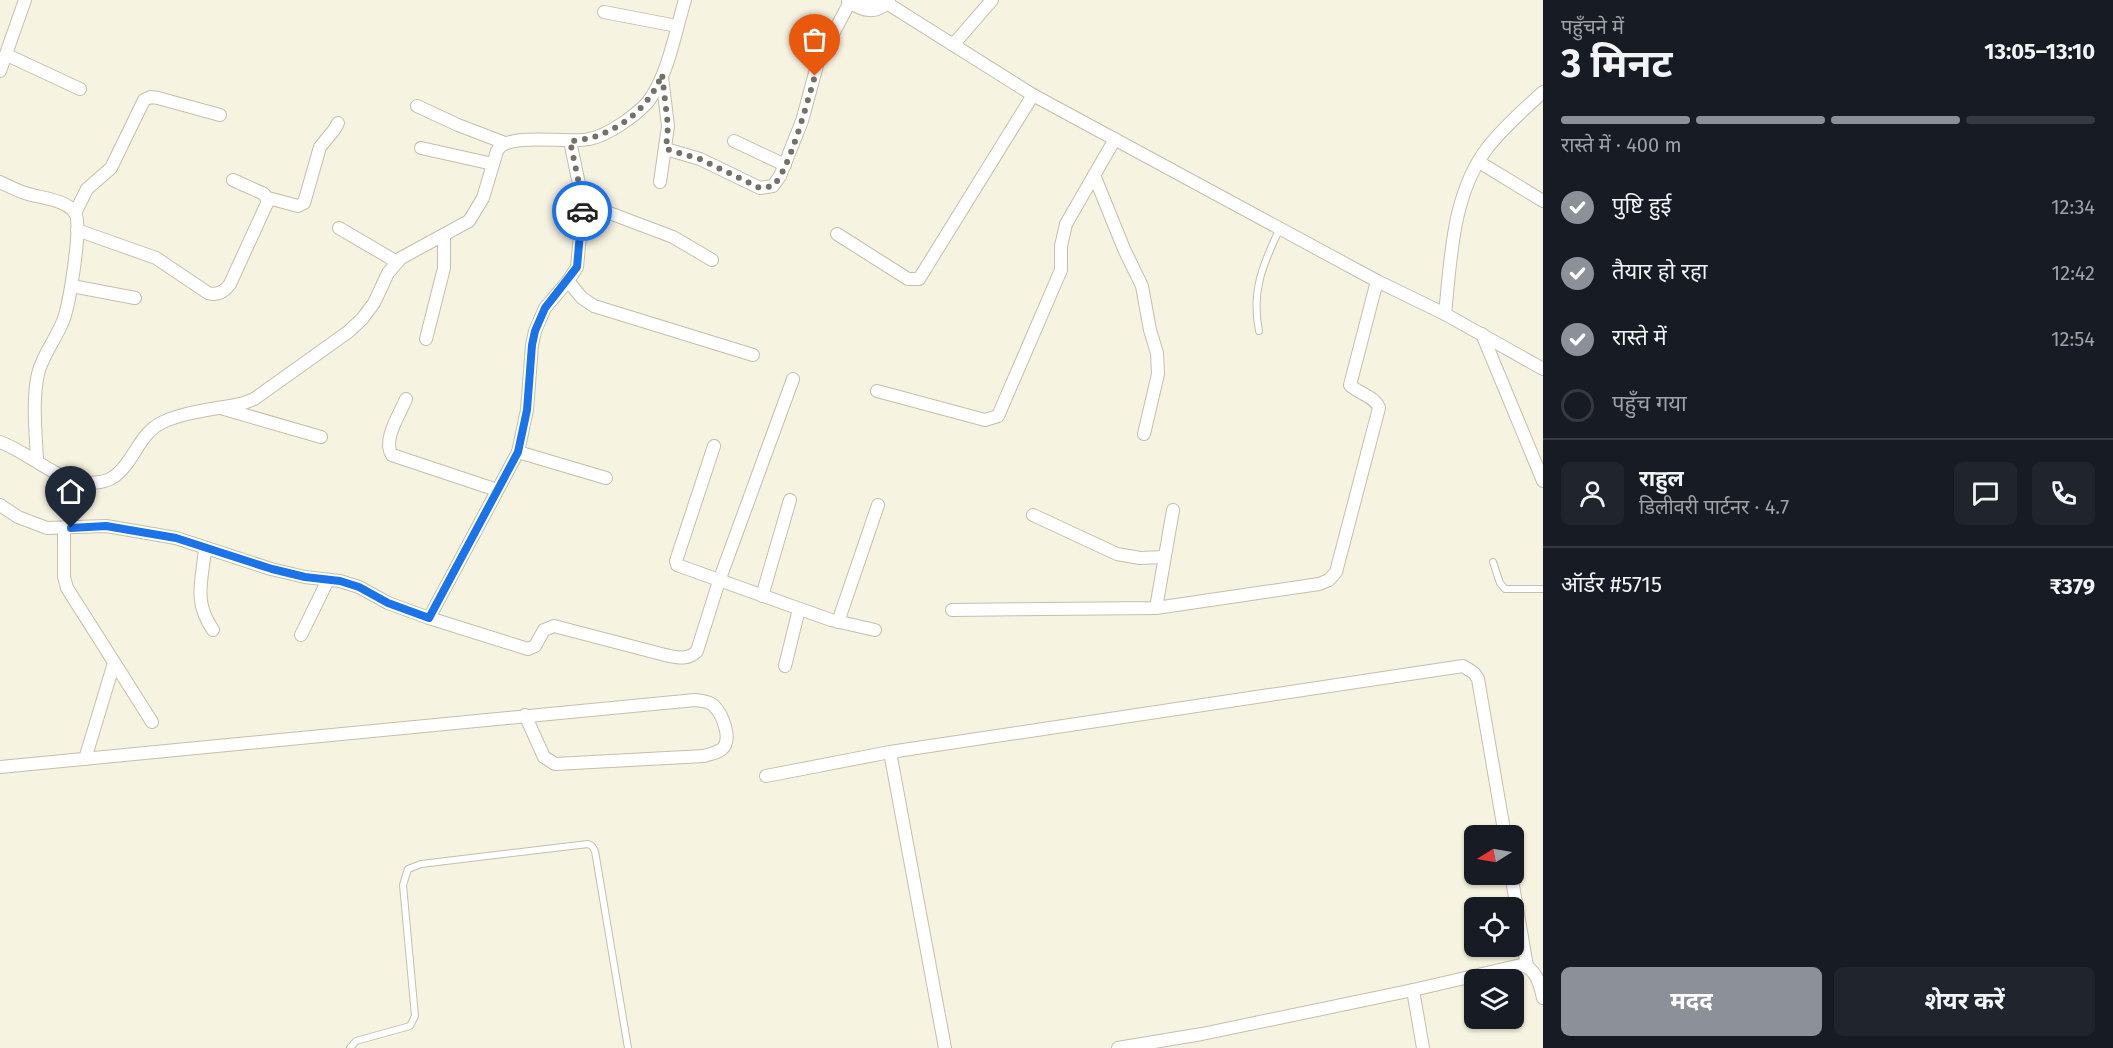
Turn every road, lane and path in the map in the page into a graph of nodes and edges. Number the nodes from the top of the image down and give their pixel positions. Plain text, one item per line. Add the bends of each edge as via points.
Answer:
1 (26, 0) edge
2 (685, 0) edge
3 (851, 0) edge
4 (992, 0) edge
5 (885, 1) edge
6 (604, 12) dead end
7 (677, 26) junction
8 (953, 45) junction
9 (7, 55) junction
10 (0, 71) edge
11 (662, 74) junction
12 (80, 89) dead end
13 (1543, 92) edge
14 (1033, 95) junction
15 (417, 106) dead end
16 (220, 115) dead end
17 (338, 123) dead end
18 (1115, 139) junction
19 (570, 141) junction
20 (734, 141) dead end
21 (505, 142) junction
22 (421, 148) dead end
23 (666, 149) junction
24 (1479, 162) junction
25 (493, 164) junction
26 (785, 165) junction
27 (1094, 175) junction
28 (233, 180) dead end
29 (0, 182) edge
30 (660, 182) dead end
31 (268, 198) junction
32 (1543, 201) edge
33 (583, 203) junction
34 (75, 213) junction
35 (339, 228) dead end
36 (1280, 228) junction
37 (77, 230) junction
38 (837, 234) dead end
39 (444, 235) junction
40 (712, 260) dead end
41 (397, 262) junction
42 (568, 281) junction
43 (1377, 281) junction
44 (72, 286) junction
45 (135, 298) dead end
46 (1445, 314) junction
47 (1259, 331) dead end
48 (1482, 334) junction
49 (426, 339) dead end
50 (753, 355) dead end
51 (1543, 369) edge
52 (793, 379) dead end
53 (877, 391) dead end
54 (406, 399) dead end
55 (221, 408) junction
56 (1144, 434) dead end
57 (321, 436) dead end
58 (0, 442) edge
59 (714, 446) dead end
60 (518, 452) junction
61 (37, 461) junction
62 (606, 478) dead end
63 (1543, 481) edge
64 (497, 490) junction
65 (790, 500) dead end
66 (878, 505) dead end
67 (0, 506) edge
68 (1173, 510) dead end
69 (1033, 515) dead end
70 (63, 529) junction
71 (206, 549) junction
72 (1164, 557) junction
73 (1493, 562) dead end
74 (328, 580) junction
75 (719, 580) junction
76 (1543, 589) edge
77 (762, 596) junction
78 (1156, 608) junction
79 (799, 609) junction
80 (952, 610) dead end
81 (429, 618) junction
82 (838, 622) junction
83 (213, 630) dead end
84 (875, 630) dead end
85 (301, 635) dead end
86 (114, 663) junction
87 (785, 666) dead end
88 (525, 715) junction
89 (152, 722) dead end
90 (890, 752) junction
91 (85, 759) junction
92 (0, 767) edge
93 (766, 776) dead end
94 (1503, 825) edge
95 (1513, 885) edge
96 (1527, 966) junction
97 (1413, 990) junction
98 (1543, 998) edge
99 (350, 1048) edge
100 (628, 1048) edge
101 (945, 1048) edge
102 (1118, 1048) edge
103 (1423, 1048) edge

1 - 9 street
2 - 7 street
3 - 5 main road via 871,8
3 - 26 street via 818,62
4 - 8 street
5 - 8 street
6 - 7 street
7 - 11 street
8 - 14 street
9 - 10 street
9 - 12 street
11 - 19 street via 648,102 637,113 596,137
11 - 23 street via 668,126
13 - 24 street
14 - 18 street
14 - 38 street via 919,279 908,279
15 - 21 street
16 - 34 street via 158,98 144,100 111,168 87,189
17 - 31 street via 320,147 303,204
18 - 27 street
18 - 36 street
19 - 21 street
19 - 33 street
20 - 26 street
21 - 25 street
22 - 25 street
23 - 26 street via 700,159 760,188 773,186
23 - 30 street
24 - 32 street
24 - 46 street via 1458,213
25 - 39 street via 475,213 461,227
27 - 53 street via 1066,224 1061,270 998,416 985,420
27 - 56 street via 1142,286 1157,353 1158,374
28 - 31 street
29 - 34 street
31 - 37 street via 230,284 215,294 156,258
33 - 40 street via 673,237
33 - 42 street via 579,261
34 - 37 street
35 - 41 street
36 - 43 street
36 - 47 lane via 1265,259 1255,302
37 - 44 street
39 - 41 street
39 - 49 street via 444,268
41 - 55 street via 374,303 348,332 254,399
42 - 50 street via 594,306
42 - 60 street via 545,308 535,331 527,410
43 - 46 street
43 - 78 street via 1350,385 1375,400 1379,408 1333,577 1319,584
44 - 45 street
44 - 61 street via 63,320 38,374
46 - 48 street
48 - 51 street
48 - 63 street
52 - 75 street
54 - 64 street via 389,442 392,455
55 - 57 street
55 - 61 street via 174,418 154,427 126,467 105,480 81,482
58 - 61 street
59 - 75 street via 676,562
60 - 62 street
60 - 64 street
64 - 81 street
65 - 77 street
66 - 82 street
67 - 70 street via 34,524
68 - 72 street
69 - 72 street via 1117,554
70 - 71 street via 130,529 176,538
70 - 86 street via 67,588
71 - 74 street via 272,569
71 - 83 street via 200,603
72 - 78 street
73 - 76 lane via 1505,589
74 - 81 street via 359,587
74 - 85 street
75 - 77 street
75 - 81 street via 698,651 689,657 665,655 554,626 544,630 528,649
77 - 79 street
78 - 80 street
79 - 82 street
79 - 87 street
82 - 84 street
86 - 89 street
86 - 91 street
88 - 88 street via 704,701 719,714 726,738 721,750 704,756 555,764 544,757
88 - 91 street
90 - 93 street
90 - 94 street via 1463,666 1478,679
90 - 101 street
91 - 92 street
95 - 96 street
96 - 97 street
96 - 98 street via 1536,976
97 - 102 street
97 - 103 street
99 - 100 lane via 357,1041 410,1026 415,1016 403,885 408,869 421,864 588,844 595,851

